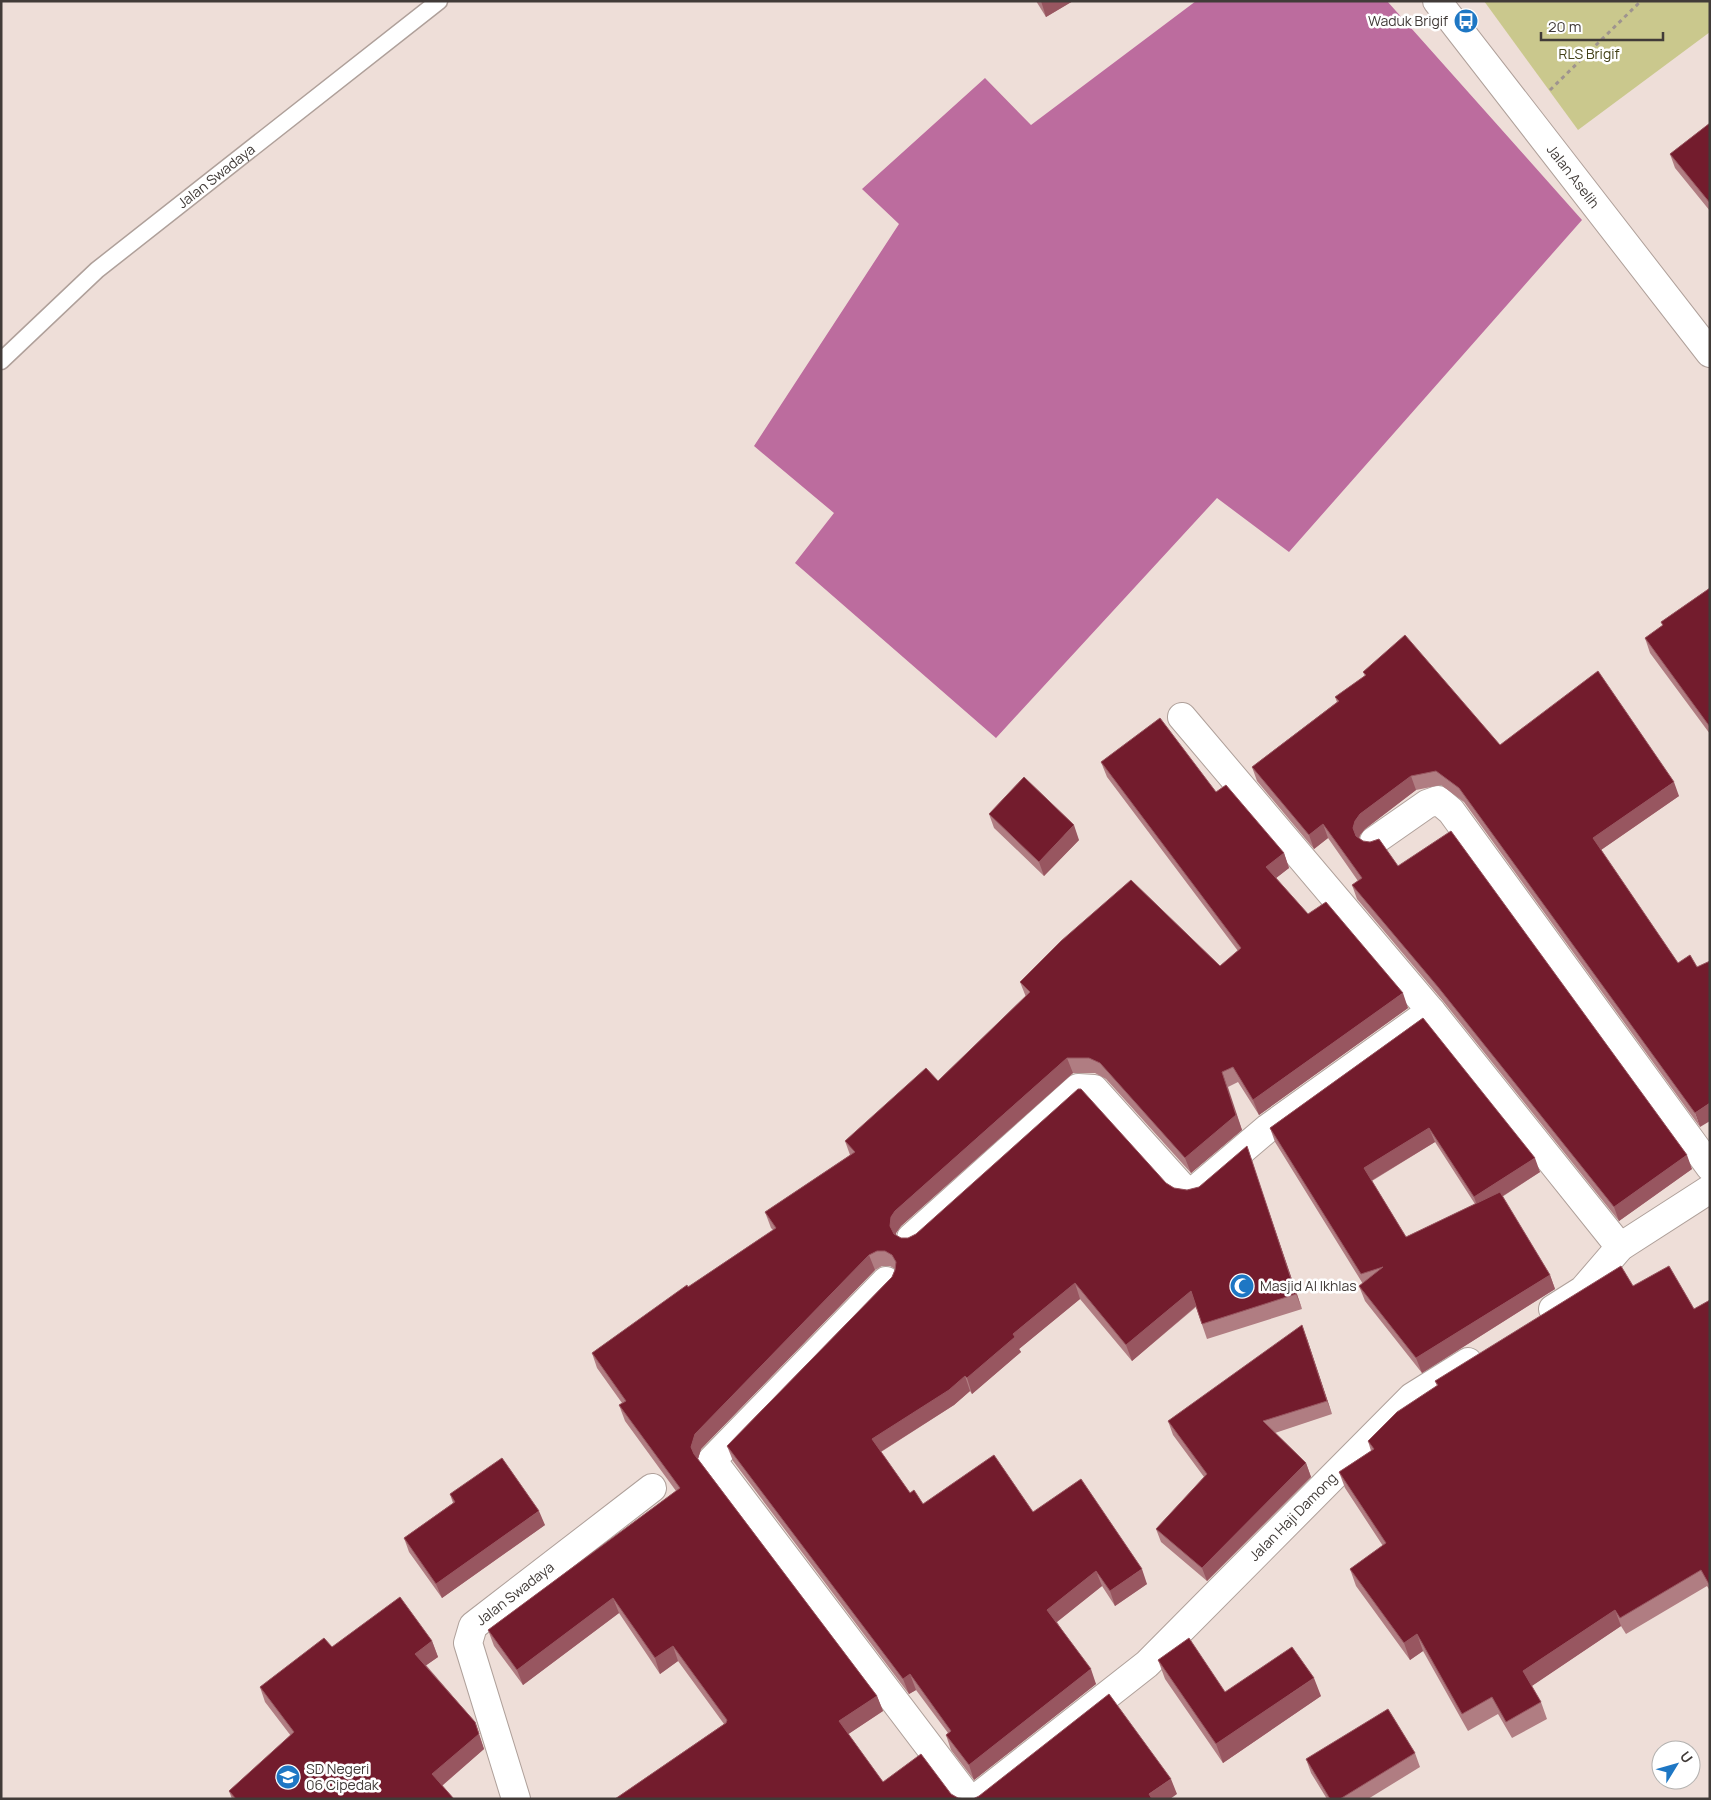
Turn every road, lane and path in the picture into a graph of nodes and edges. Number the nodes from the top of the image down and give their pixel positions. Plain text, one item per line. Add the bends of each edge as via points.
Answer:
1 (439, 1) edge
2 (1437, 1) edge
3 (1641, 1) edge
4 (1525, 115) junction
5 (1710, 352) edge
6 (1, 361) edge
7 (1182, 717) dead end
8 (1374, 841) edge
9 (1431, 1011) junction
10 (1710, 1167) edge
11 (1710, 1189) edge
12 (912, 1238) edge
13 (1620, 1247) junction
14 (886, 1281) edge
15 (1535, 1320) edge
16 (1486, 1351) edge
17 (652, 1488) dead end
18 (516, 1799) edge
19 (969, 1799) edge
20 (975, 1799) edge

1 - 6 lane, Jalan Swadaya via 96,270
2 - 4 street, Jalan Aselih
3 - 4 path
4 - 5 street, Jalan Aselih
7 - 9 street
8 - 10 street via 1427,804 1438,800 1451,811
9 - 12 street via 1268,1128 1195,1190 1183,1188 1094,1090 1078,1088
9 - 13 street
11 - 13 street
13 - 15 street via 1584,1290
14 - 19 street via 712,1460
16 - 20 street, Jalan Haji Damong via 1412,1397 1147,1664
17 - 18 street, Jalan Swadaya via 473,1626 469,1634 468,1642

